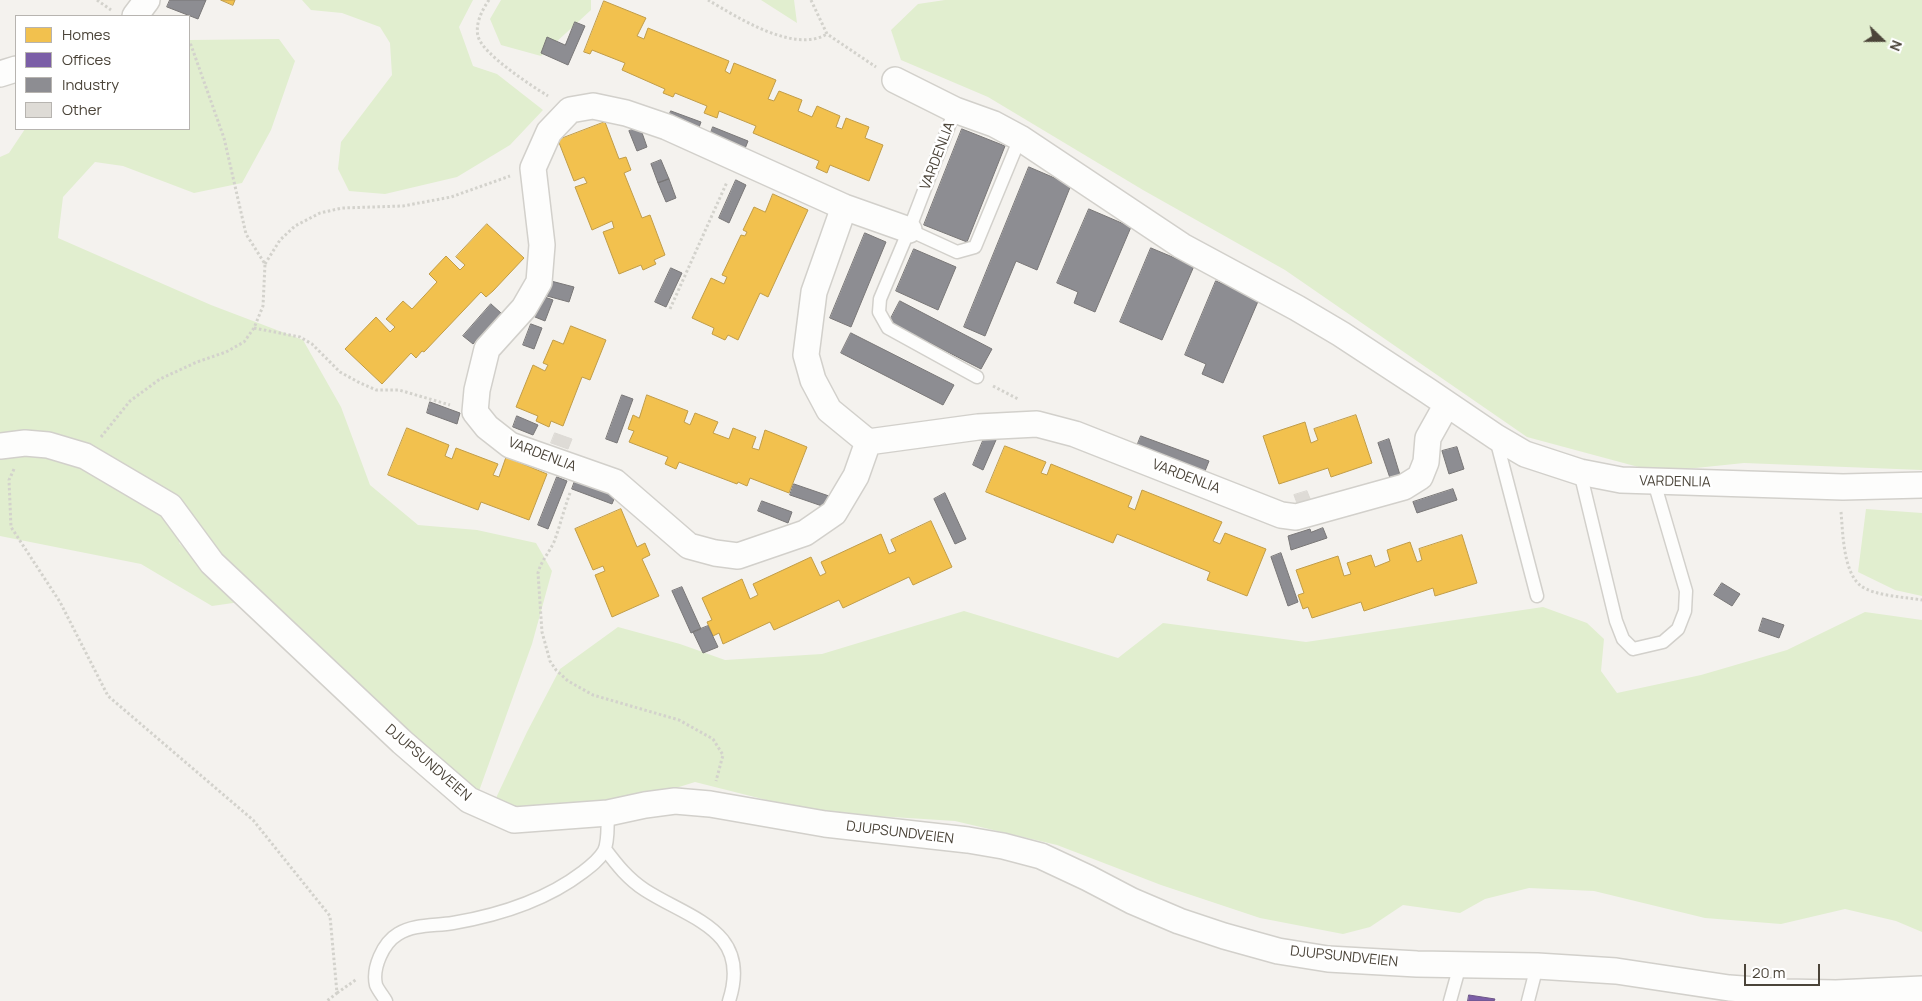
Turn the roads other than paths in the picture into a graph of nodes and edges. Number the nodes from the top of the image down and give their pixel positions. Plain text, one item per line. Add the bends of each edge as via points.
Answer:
1 (147, 0) edge
2 (136, 15) edge
3 (15, 69) edge
4 (0, 74) edge
5 (895, 80) road end
6 (955, 110) junction
7 (1020, 138) junction
8 (844, 207) junction
9 (909, 230) junction
10 (977, 377) road end
11 (1447, 404) junction
12 (1496, 437) junction
13 (868, 442) junction
14 (0, 446) edge
15 (1580, 472) junction
16 (1654, 482) junction
17 (1922, 485) edge
18 (1537, 596) dead end
19 (608, 813) junction
20 (605, 849) junction
21 (1460, 965) junction
22 (1537, 966) junction
23 (1922, 989) edge
24 (1836, 997) edge
25 (386, 1001) edge
26 (729, 1001) edge
27 (1450, 1001) edge
28 (1528, 1001) edge

1 - 2 street
3 - 4 street
5 - 6 street, VARDENLIA
6 - 7 street, VARDENLIA via 994,124
6 - 9 lane, VARDENLIA
7 - 9 lane via 975,247 957,252
7 - 11 street, VARDENLIA via 1182,246 1319,321
8 - 9 street
8 - 13 street via 814,292 806,355 813,380 829,410
8 - 13 street, VARDENLIA via 667,127 593,106 570,110 549,132 533,168 542,245 539,282 524,308 486,349 475,412 487,427 510,444 615,482 689,546 738,556 806,533 834,513 856,476
9 - 10 lane, VARDENLIA via 880,299 879,312 888,328
11 - 12 street, VARDENLIA
11 - 13 street, VARDENLIA via 1428,438 1426,462 1420,477 1404,487 1296,517 1281,515 1074,434 1037,424 978,427
12 - 15 street, VARDENLIA via 1525,454
12 - 18 lane
14 - 19 street, DJUPSUNDVEIEN via 48,444 85,456 170,506 212,563 402,742 469,800 514,820
15 - 16 street, VARDENLIA
15 - 16 lane via 1616,621 1623,639 1633,649 1663,642 1678,629 1685,611 1686,591
16 - 17 street, VARDENLIA
19 - 20 lane
19 - 21 street, DJUPSUNDVEIEN via 675,801 1003,846 1040,856 1132,901 1224,936 1328,959
20 - 25 lane via 596,862 568,884 537,900 504,913 412,928 396,935 384,949 377,966 376,985
20 - 26 lane via 625,875 719,935 730,951 734,968
21 - 22 street, DJUPSUNDVEIEN
21 - 27 lane
22 - 24 street, DJUPSUNDVEIEN via 1616,970 1729,988
22 - 28 lane
23 - 24 street, DJUPSUNDVEIEN

